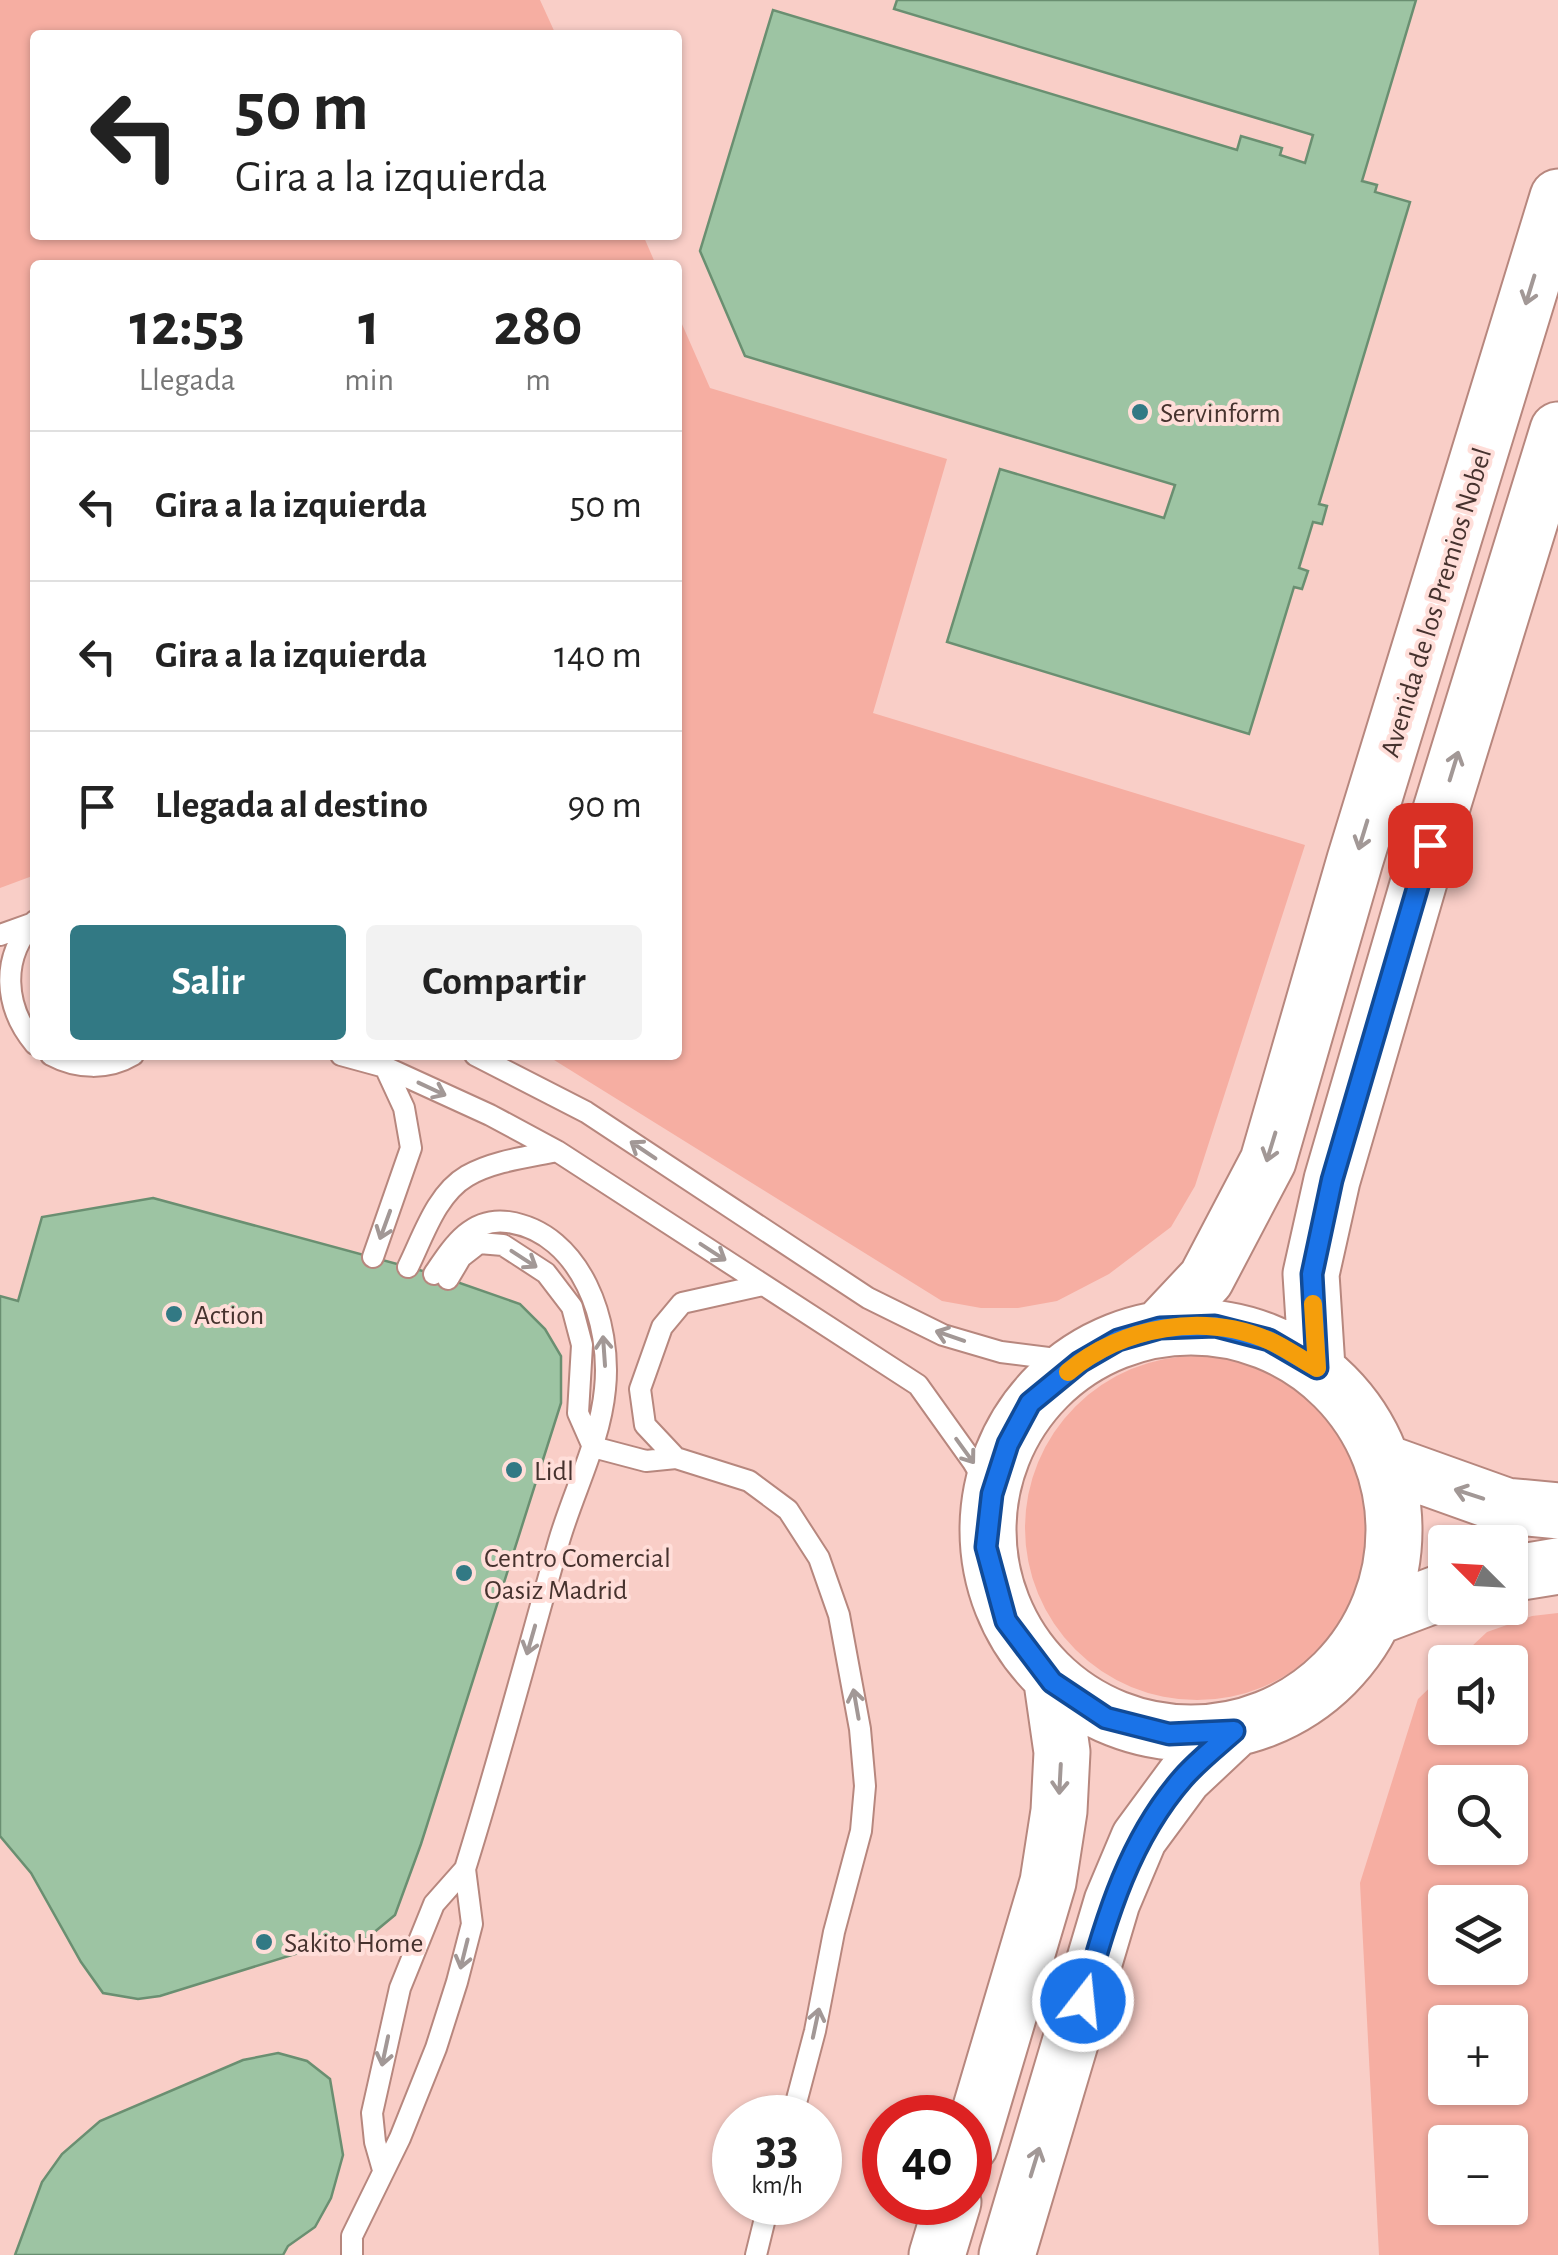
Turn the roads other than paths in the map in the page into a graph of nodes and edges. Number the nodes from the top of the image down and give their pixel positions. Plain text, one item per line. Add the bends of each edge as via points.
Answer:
1 (1558, 197) edge
2 (1558, 430) edge
3 (30, 924) edge
4 (30, 927) edge
5 (0, 935) edge
6 (10, 1022) edge
7 (30, 1040) edge
8 (64, 1060) edge
9 (119, 1060) edge
10 (359, 1060) edge
11 (484, 1060) edge
12 (384, 1067) junction
13 (557, 1151) junction
14 (373, 1258) dead end
15 (408, 1267) dead end
16 (441, 1277) dead end
17 (763, 1284) junction
18 (1160, 1328) junction
19 (1080, 1362) junction
20 (1317, 1368) junction
21 (593, 1447) junction
22 (676, 1458) junction
23 (1383, 1462) junction
24 (992, 1494) junction
25 (1558, 1511) edge
26 (1558, 1566) edge
27 (1528, 1571) edge
28 (1428, 1597) edge
29 (1376, 1617) junction
30 (1052, 1682) junction
31 (1234, 1731) junction
32 (465, 1869) junction
33 (798, 2095) edge
34 (985, 2095) edge
35 (383, 2170) junction
36 (764, 2225) edge
37 (946, 2225) edge
38 (352, 2255) edge
39 (756, 2255) edge
40 (937, 2255) edge
41 (1008, 2255) edge

1 -> 18 street, Avenida de los Premios Nobel via 1268,1161 1206,1279
20 -> 2 street via 1312,1274 1332,1180
3 - 5 lane
4 - 6 lane via 8,973
6 - 7 lane
8 - 9 lane via 101,1066
10 - 12 lane
19 -> 11 lane via 1007,1353 942,1335 868,1298 586,1112
12 -> 13 lane
12 -> 14 lane via 404,1108 411,1148
13 - 15 lane via 466,1177 438,1205
13 -> 17 lane
16 - 21 lane via 480,1243 503,1244 546,1272 572,1307 582,1346 578,1413
17 - 22 lane via 682,1303 662,1326 640,1389 644,1425
17 -> 24 lane via 918,1386
18 - 19 street via 1118,1340
18 - 20 street via 1215,1326 1269,1340
19 - 24 street via 1030,1403
20 - 23 street via 1357,1410
21 - 22 lane via 646,1462
21 -> 32 lane
33 -> 22 lane via 861,1831 865,1786 839,1615 819,1558 788,1510 749,1481
25 -> 23 street via 1506,1506
23 - 29 street via 1395,1540
24 - 30 street via 986,1547 1006,1621
26 - 27 street
28 - 29 street
29 - 31 street via 1341,1669 1292,1708
30 - 31 street via 1106,1718 1169,1734
30 -> 34 street via 1062,1752 1048,1882
41 -> 31 street via 1118,1886 1140,1838 1184,1776
32 -> 35 lane via 472,1924 458,1982
32 -> 35 lane via 434,1904 396,2002 372,2112
35 - 38 lane via 352,2236
36 - 39 lane
37 - 40 street

